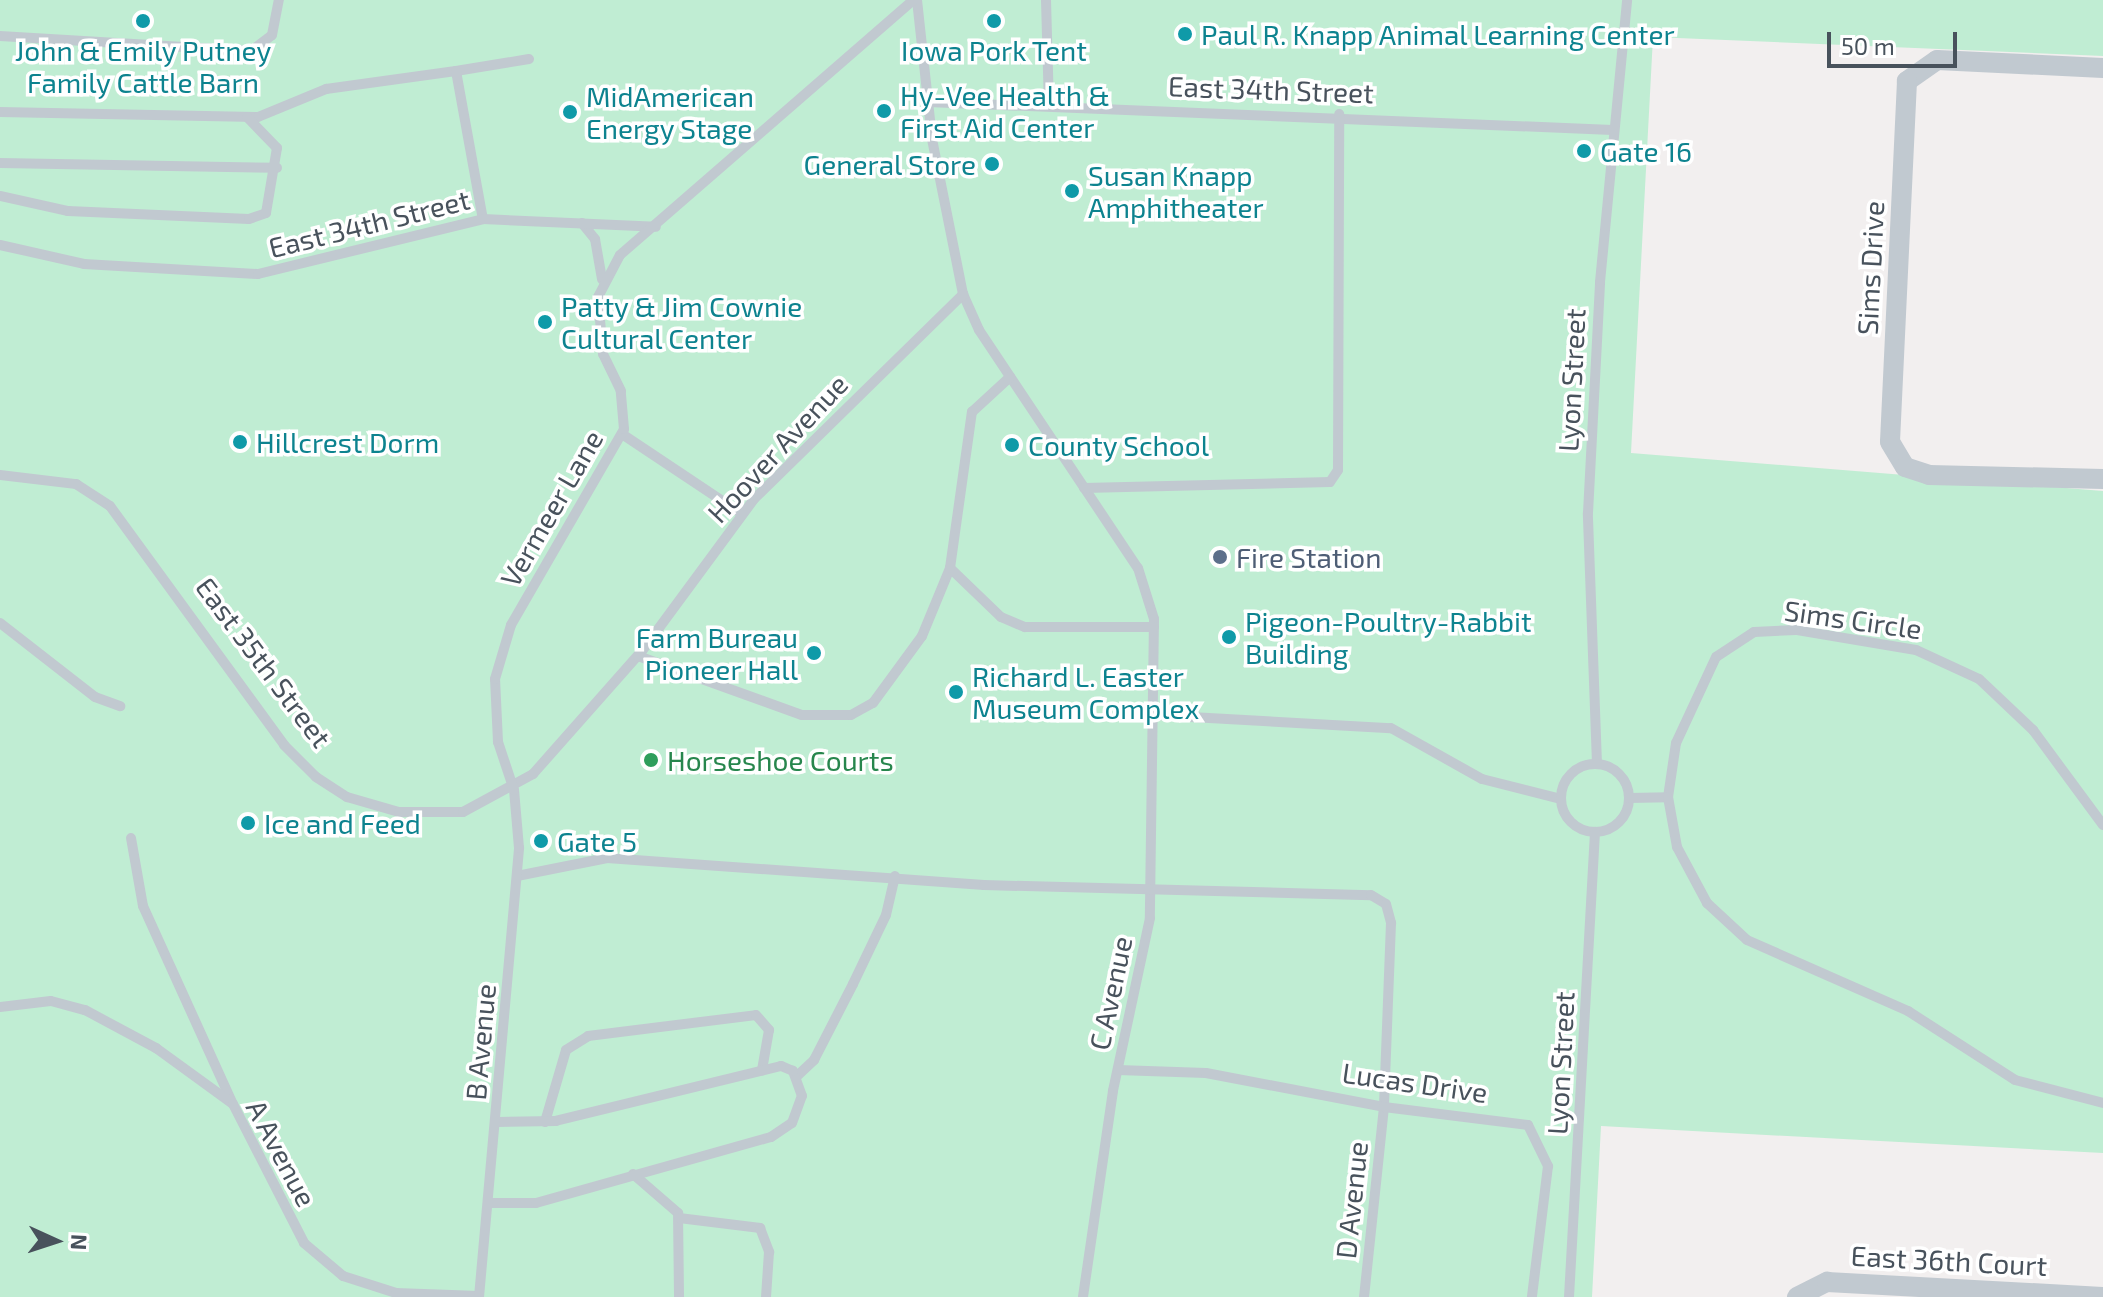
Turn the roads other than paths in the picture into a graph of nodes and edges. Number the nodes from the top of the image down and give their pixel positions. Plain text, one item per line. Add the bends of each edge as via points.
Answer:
1 (279, 0) edge
2 (915, 0) edge
3 (1046, 0) edge
4 (1627, 0) edge
5 (0, 36) edge
6 (529, 59) dead end
7 (2103, 68) edge
8 (456, 71) junction
9 (928, 102) junction
10 (1049, 106) junction
11 (0, 112) edge
12 (1339, 114) junction
13 (245, 116) junction
14 (1612, 130) junction
15 (0, 163) edge
16 (277, 168) junction
17 (0, 196) edge
18 (483, 219) junction
19 (582, 223) junction
20 (656, 227) junction
21 (0, 245) edge
22 (602, 287) junction
23 (963, 294) junction
24 (1010, 377) junction
25 (622, 434) junction
26 (0, 475) edge
27 (2103, 479) edge
28 (1084, 488) junction
29 (742, 514) junction
30 (950, 568) junction
31 (0, 623) edge
32 (1154, 627) junction
33 (638, 656) junction
34 (120, 706) dead end
35 (1155, 715) junction
36 (1597, 764) junction
37 (514, 790) junction
38 (1668, 797) junction
39 (1629, 798) junction
40 (1561, 799) junction
41 (2103, 825) edge
42 (1595, 832) junction
43 (131, 838) dead end
44 (517, 876) junction
45 (895, 876) junction
46 (1151, 892) junction
47 (0, 1007) edge
48 (762, 1070) junction
49 (1118, 1070) junction
50 (796, 1077) junction
51 (2103, 1103) edge
52 (233, 1104) junction
53 (1384, 1107) junction
54 (498, 1122) junction
55 (545, 1122) junction
56 (633, 1174) junction
57 (491, 1203) junction
58 (679, 1218) junction
59 (479, 1297) edge
60 (679, 1297) edge
61 (766, 1297) edge
62 (1083, 1297) edge
63 (1364, 1297) edge
64 (1532, 1297) edge
65 (1569, 1297) edge
66 (1797, 1297) edge
67 (2103, 1297) edge

1 - 5 lane via 272,35 251,51
2 - 9 lane, C Avenue
2 - 20 lane, Vermeer Lane
3 - 10 lane
4 - 14 lane, Lyon Street
6 - 8 lane
7 - 27 street, Sims Drive via 1937,60 1907,81 1890,442 1905,467 1929,475
8 - 13 lane via 326,89 274,113
8 - 18 lane
9 - 10 lane, East 34th Street
9 - 23 lane, C Avenue
10 - 12 lane, East 34th Street
11 - 13 lane
12 - 14 lane, East 34th Street
12 - 28 lane via 1338,470 1330,482
13 - 16 lane via 277,148
14 - 36 lane, Lyon Street via 1588,513
15 - 16 lane
16 - 17 lane via 266,213 249,219 68,211
18 - 19 lane, East 34th Street
18 - 21 lane, East 34th Street via 258,274 84,264
19 - 20 lane, East 34th Street
19 - 22 lane via 602,260
20 - 22 lane, Vermeer Lane via 620,255
22 - 25 lane, Vermeer Lane via 598,317 603,354 621,391
23 - 24 lane, C Avenue
23 - 29 lane, Hoover Avenue
24 - 28 lane, C Avenue
24 - 30 lane via 972,412
25 - 29 lane
25 - 37 lane, Vermeer Lane via 498,654 498,742
26 - 37 lane, East 35th Street via 76,484 110,506 284,745 347,797 399,812 463,812
28 - 32 lane, C Avenue via 1138,568
29 - 33 lane, Hoover Avenue
30 - 32 lane via 1001,617 1025,627
30 - 33 lane via 901,672 873,703 851,715 802,715
31 - 34 lane via 95,697
32 - 35 lane, C Avenue
33 - 37 lane, Hoover Avenue
35 - 40 lane via 1391,728 1413,734 1446,763 1482,779
35 - 46 lane, C Avenue
36 - 39 lane via 1623,779
36 - 40 lane via 1571,773
37 - 44 lane, B Avenue
38 - 39 lane
38 - 41 lane, Sims Circle via 1676,743 1716,657 1754,632 1796,630 1916,650 1979,679 2033,730
38 - 51 lane, Sims Circle via 1677,847 1707,903 1747,940 1908,1011 2015,1080
39 - 42 lane via 1615,825
40 - 42 lane via 1571,822
42 - 65 lane, Lyon Street
43 - 52 lane via 143,906
44 - 45 lane via 607,858
44 - 54 lane, B Avenue
45 - 46 lane
45 - 50 lane via 886,915 853,984 814,1060
46 - 49 lane, C Avenue via 1142,974
46 - 53 lane, D Avenue via 1371,895 1386,904
47 - 52 lane, A Avenue via 51,1001 85,1010 156,1048
48 - 50 lane via 781,1066
48 - 55 lane
48 - 55 lane via 769,1030 756,1015 588,1036 566,1050
49 - 53 lane, Lucas Drive via 1206,1073
49 - 62 lane, C Avenue
50 - 56 lane via 802,1096 792,1123 771,1137
52 - 59 lane, A Avenue via 282,1206 320,1260 368,1288
53 - 63 lane, D Avenue
53 - 64 lane, Lucas Drive via 1498,1117 1528,1125 1540,1139 1548,1166
54 - 55 lane
54 - 57 lane, B Avenue
56 - 57 lane via 536,1203
56 - 58 lane via 667,1198
57 - 59 lane, B Avenue
58 - 60 lane
58 - 61 lane via 760,1228 769,1252
66 - 67 street, East 36th Court via 1827,1282

